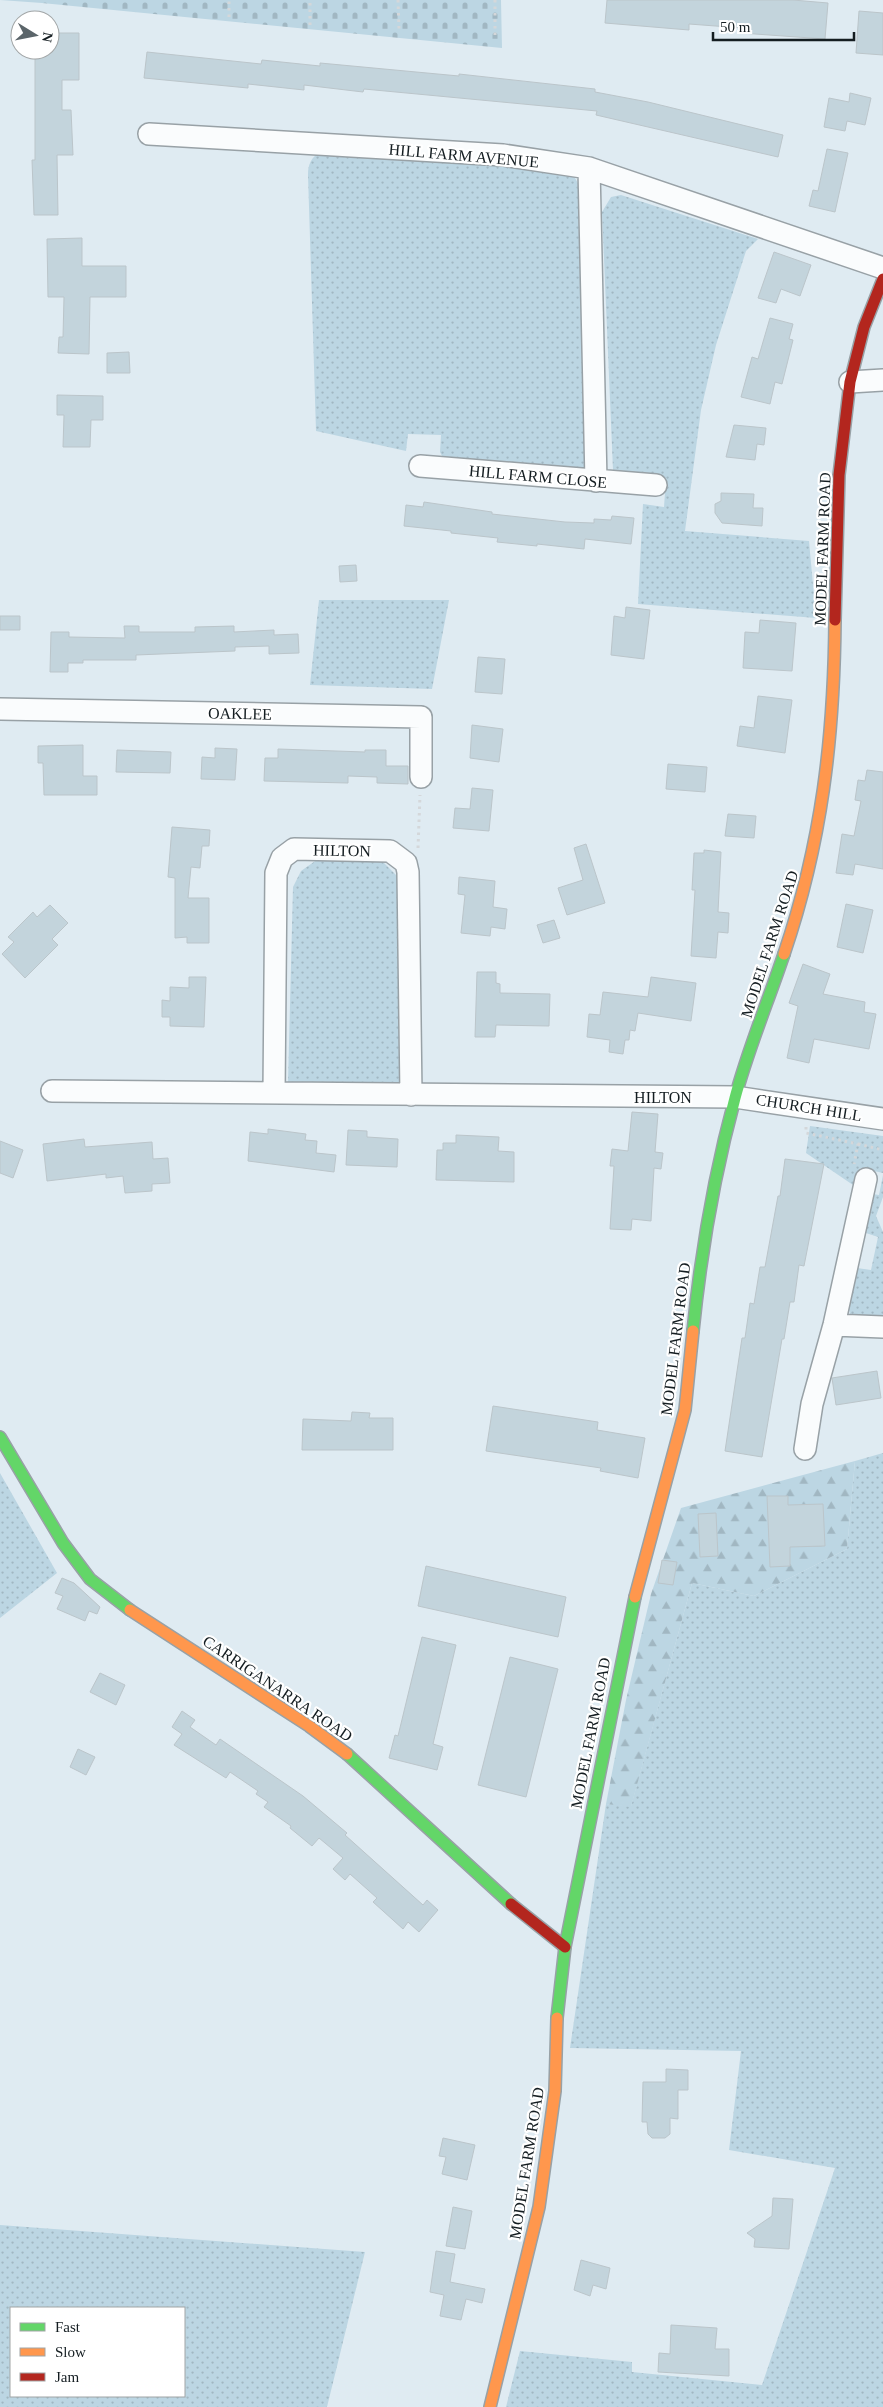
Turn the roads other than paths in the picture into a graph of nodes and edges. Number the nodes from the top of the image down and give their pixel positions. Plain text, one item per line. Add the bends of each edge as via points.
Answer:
1 (149, 134) dead end
2 (590, 168) junction
3 (883, 268) edge
4 (883, 279) edge
5 (883, 380) edge
6 (850, 382) junction
7 (420, 466) dead end
8 (596, 481) junction
9 (656, 486) dead end
10 (0, 709) edge
11 (421, 777) road end
12 (52, 1091) dead end
13 (274, 1093) junction
14 (411, 1095) junction
15 (735, 1096) junction
16 (883, 1119) edge
17 (859, 1176) road end
18 (834, 1325) junction
19 (883, 1327) edge
20 (0, 1437) edge
21 (805, 1449) dead end
22 (565, 1947) junction
23 (490, 2407) edge

1 - 2 street, HILL FARM AVENUE via 503,155
2 - 3 street, HILL FARM AVENUE
2 - 8 street
4 - 6 main road, MODEL FARM ROAD via 864,326
5 - 6 street
6 - 15 main road, MODEL FARM ROAD via 839,475 835,664 826,785 801,904
7 - 8 street, HILL FARM CLOSE
8 - 9 street, HILL FARM CLOSE
10 - 11 street, OAKLEE via 421,718
12 - 13 street, HILTON
13 - 14 street, HILTON
13 - 14 street, HILTON via 276,873 282,858 294,849 390,851 406,863
14 - 15 street, HILTON
15 - 16 street, CHURCH HILL
15 - 22 main road, MODEL FARM ROAD via 706,1226 685,1410 629,1618
17 - 18 street
18 - 19 street
18 - 21 street via 812,1404
20 - 22 main road, CARRIGANARRA ROAD via 63,1542 90,1579 340,1748 507,1900
22 - 23 main road, MODEL FARM ROAD via 554,2099 540,2207

